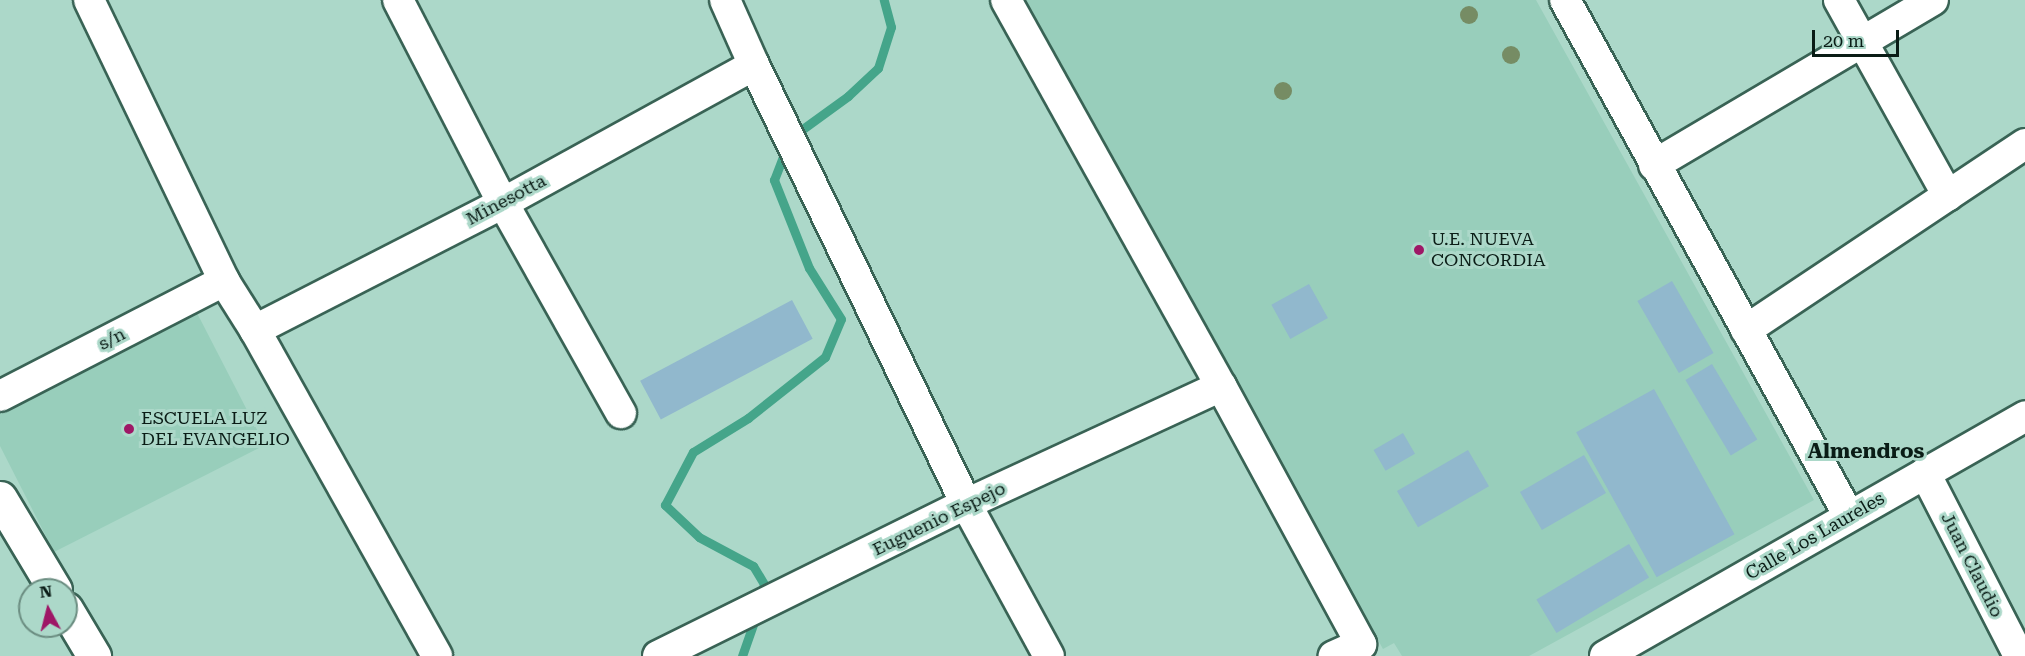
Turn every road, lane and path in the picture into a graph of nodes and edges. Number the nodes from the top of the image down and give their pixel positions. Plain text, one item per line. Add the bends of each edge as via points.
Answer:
1 (89, 0) edge
2 (398, 0) edge
3 (725, 0) edge
4 (1006, 0) edge
5 (1565, 0) edge
6 (1839, 0) edge
7 (1933, 0) edge
8 (1862, 41) junction
9 (754, 66) junction
10 (2025, 144) edge
11 (1654, 165) junction
12 (1948, 196) junction
13 (503, 203) junction
14 (224, 281) junction
15 (255, 330) junction
16 (1746, 330) junction
17 (1221, 386) junction
18 (0, 396) edge
19 (621, 413) dead end
20 (2025, 416) edge
21 (1925, 473) junction
22 (0, 498) edge
23 (966, 504) junction
24 (1849, 516) junction
25 (48, 578) edge
26 (78, 629) edge
27 (1348, 650) edge
28 (94, 656) edge
29 (437, 656) edge
30 (658, 656) edge
31 (1049, 656) edge
32 (1605, 656) edge
33 (2019, 656) edge

1 - 14 street
2 - 13 street
3 - 9 street
4 - 17 street
5 - 11 street
6 - 8 street
7 - 8 street
8 - 11 street
8 - 12 street
9 - 13 street, Minesotta
9 - 23 street
10 - 12 street
11 - 16 street
12 - 16 street
13 - 15 street, Minesotta
13 - 19 street
14 - 15 street
14 - 18 street, s/n
15 - 29 street
16 - 24 street
17 - 23 street, Euguenio Espejo
17 - 27 street
20 - 21 street, Calle Los Laureles
21 - 24 street, Calle Los Laureles
21 - 33 street, Juan Claudio
22 - 25 main road
23 - 30 street, Euguenio Espejo
23 - 31 street
24 - 32 street, Calle Los Laureles
26 - 28 main road

